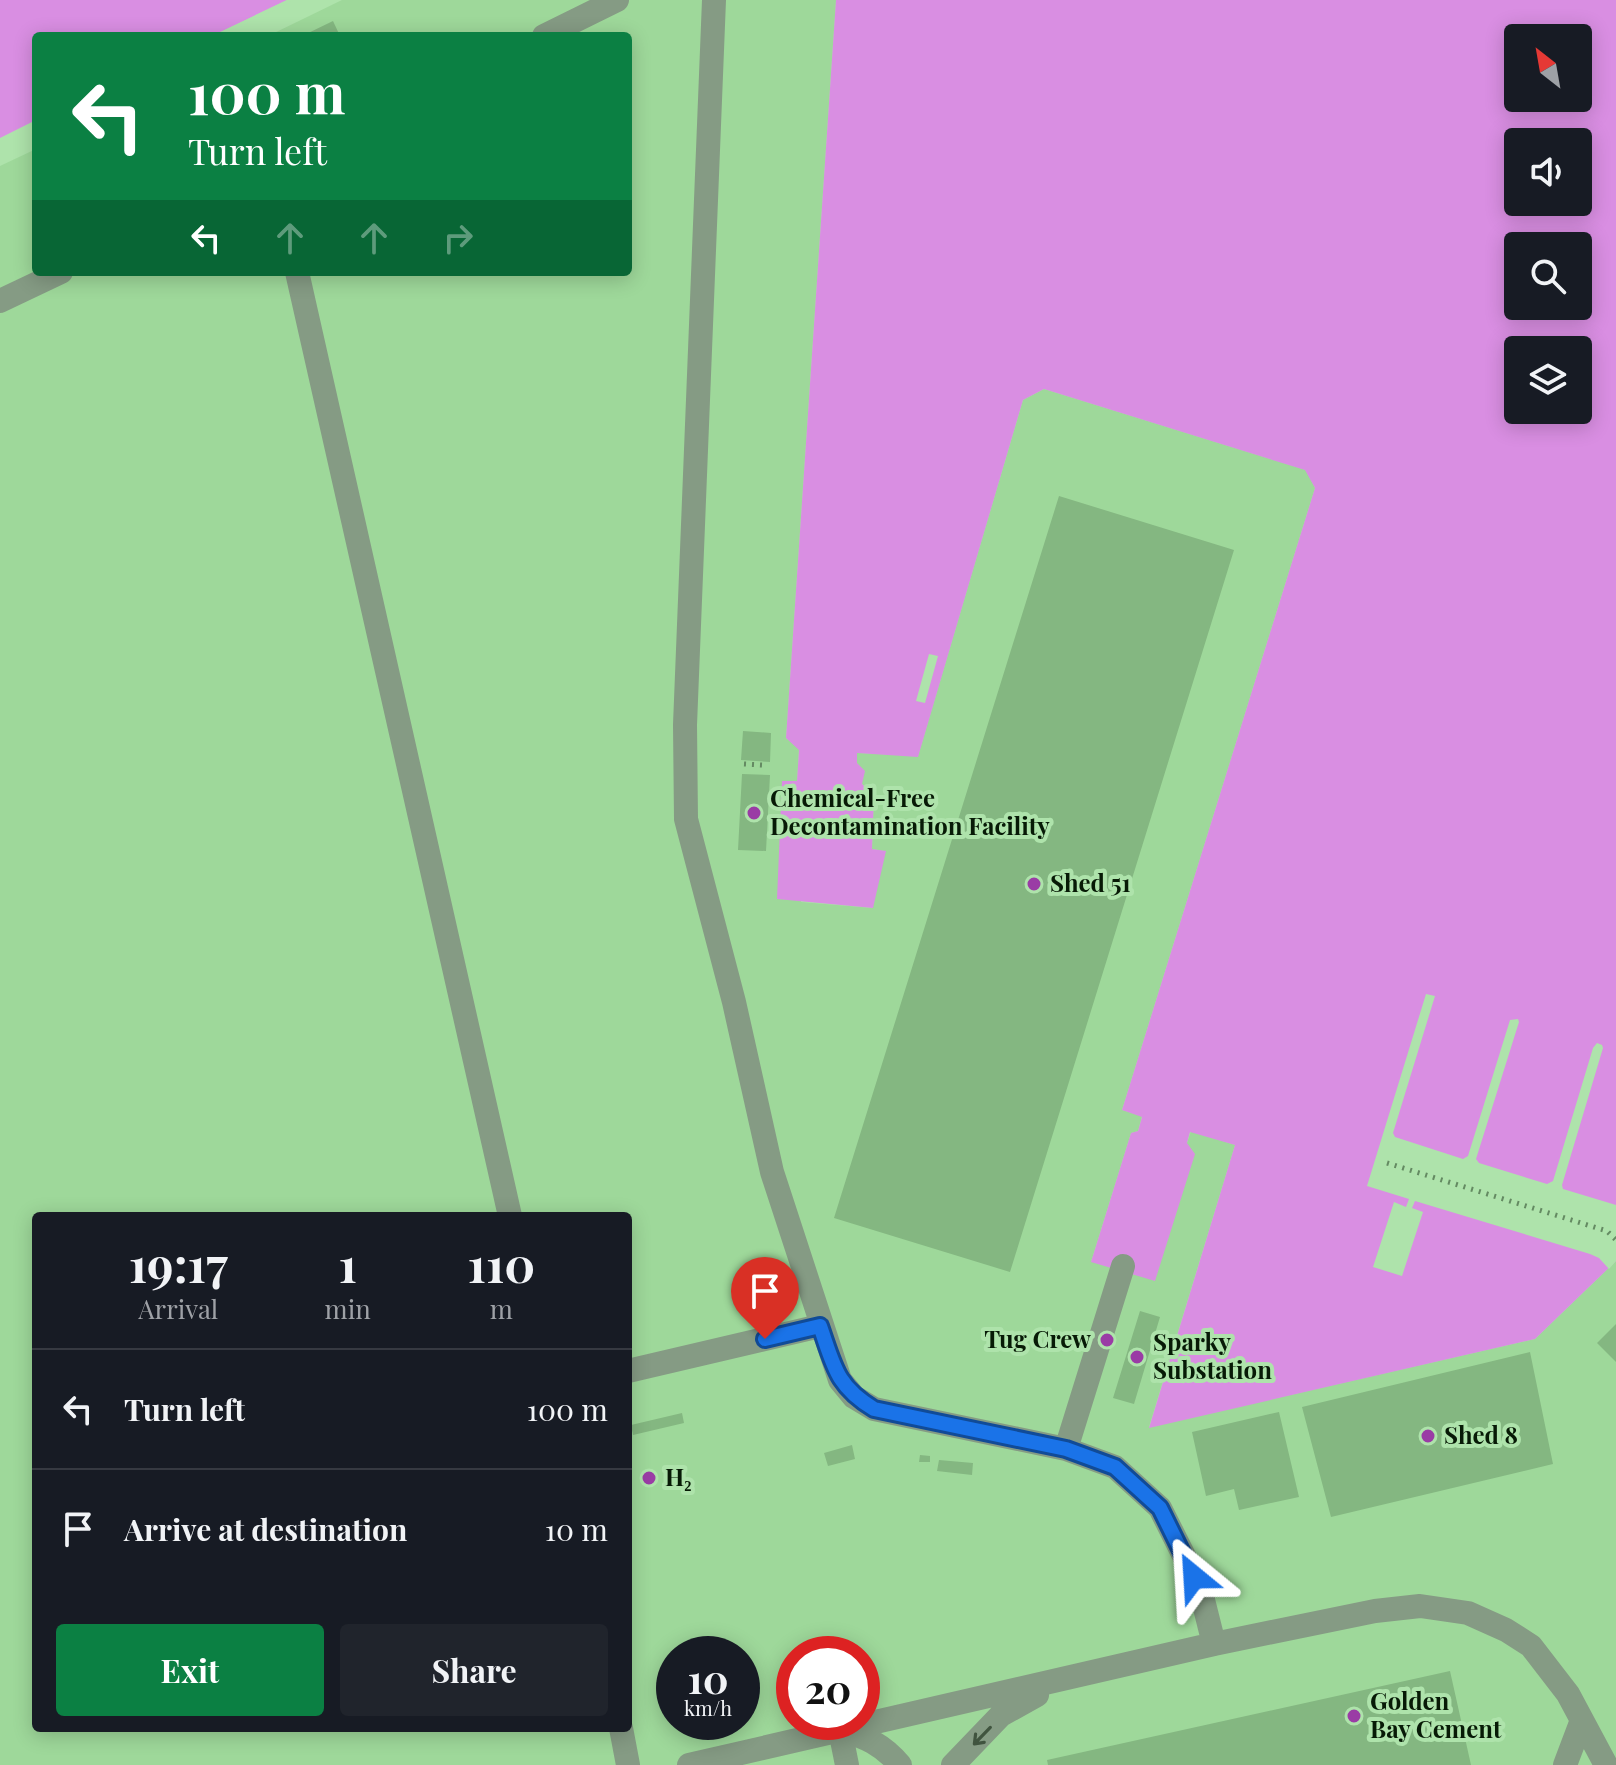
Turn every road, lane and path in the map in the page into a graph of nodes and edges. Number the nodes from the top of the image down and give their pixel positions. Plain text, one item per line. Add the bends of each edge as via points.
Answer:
1 (617, 0) edge
2 (714, 0) edge
3 (552, 32) edge
4 (53, 276) edge
5 (298, 276) edge
6 (0, 301) edge
7 (762, 761) dead end
8 (744, 764) dead end
9 (1387, 1163) dead end
10 (509, 1212) edge
11 (1616, 1240) edge
12 (1123, 1266) dead end
13 (820, 1326) junction
14 (632, 1370) edge
15 (1066, 1449) junction
16 (1214, 1644) junction
17 (1060, 1681) junction
18 (1582, 1720) junction
19 (880, 1721) edge
20 (622, 1732) edge
21 (797, 1740) edge
22 (842, 1740) edge
23 (871, 1740) edge
24 (628, 1765) edge
25 (689, 1765) edge
26 (847, 1765) edge
27 (900, 1765) edge
28 (953, 1765) edge
29 (1565, 1765) edge
30 (1606, 1765) edge

1 - 3 lane
2 - 13 lane via 685,725 686,819 772,1172
4 - 6 lane
5 - 10 lane
7 - 8 path
9 - 11 path via 1607,1231
12 - 15 lane
13 - 14 lane
13 - 15 lane via 840,1380 874,1409
15 - 16 lane via 1115,1467 1160,1508 1200,1588
16 - 17 lane
16 - 18 lane via 1375,1611 1420,1606 1468,1613 1531,1646
17 - 19 lane
17 -> 28 lane via 1001,1715
18 - 29 lane
18 - 30 lane
20 - 24 lane
21 - 25 lane
22 - 26 lane
23 - 27 lane

